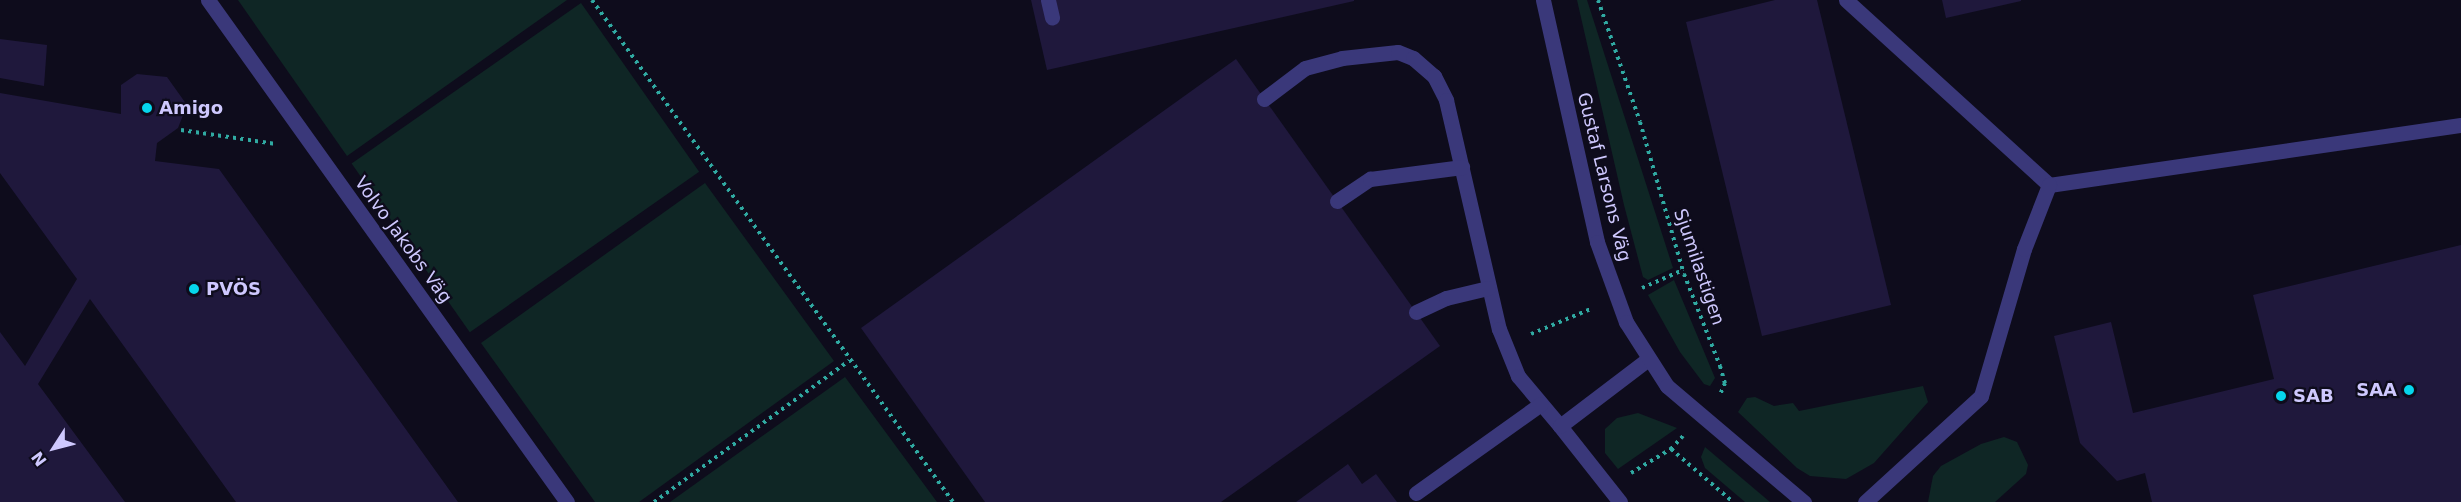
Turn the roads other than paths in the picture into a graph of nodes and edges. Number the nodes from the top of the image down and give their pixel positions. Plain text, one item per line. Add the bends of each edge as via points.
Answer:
1 (208, 0) edge
2 (1048, 0) edge
3 (1543, 0) edge
4 (1846, 0) edge
5 (1052, 18) dead end
6 (1264, 99) dead end
7 (2461, 126) edge
8 (1462, 166) junction
9 (2049, 185) junction
10 (1337, 201) dead end
11 (1488, 288) junction
12 (1416, 312) dead end
13 (1647, 360) junction
14 (1541, 404) junction
15 (1560, 426) junction
16 (1416, 493) dead end
17 (567, 502) edge
18 (1620, 502) edge
19 (1804, 502) edge
20 (1865, 502) edge

1 - 17 street, Volvo Jakobs Väg
2 - 5 street
3 - 13 street, Gustaf Larsons Väg via 1597,242 1626,322
4 - 9 street
6 - 8 street via 1305,68 1342,58 1398,52 1413,58 1434,76 1446,100
7 - 9 street
8 - 10 street via 1370,178
8 - 11 street
9 - 20 street via 2024,249 1981,396
11 - 12 street via 1446,298
11 - 14 street via 1518,375
13 - 15 street
13 - 19 street, Gustaf Larsons Väg via 1667,386 1701,417
14 - 15 street
14 - 16 street
15 - 18 street

